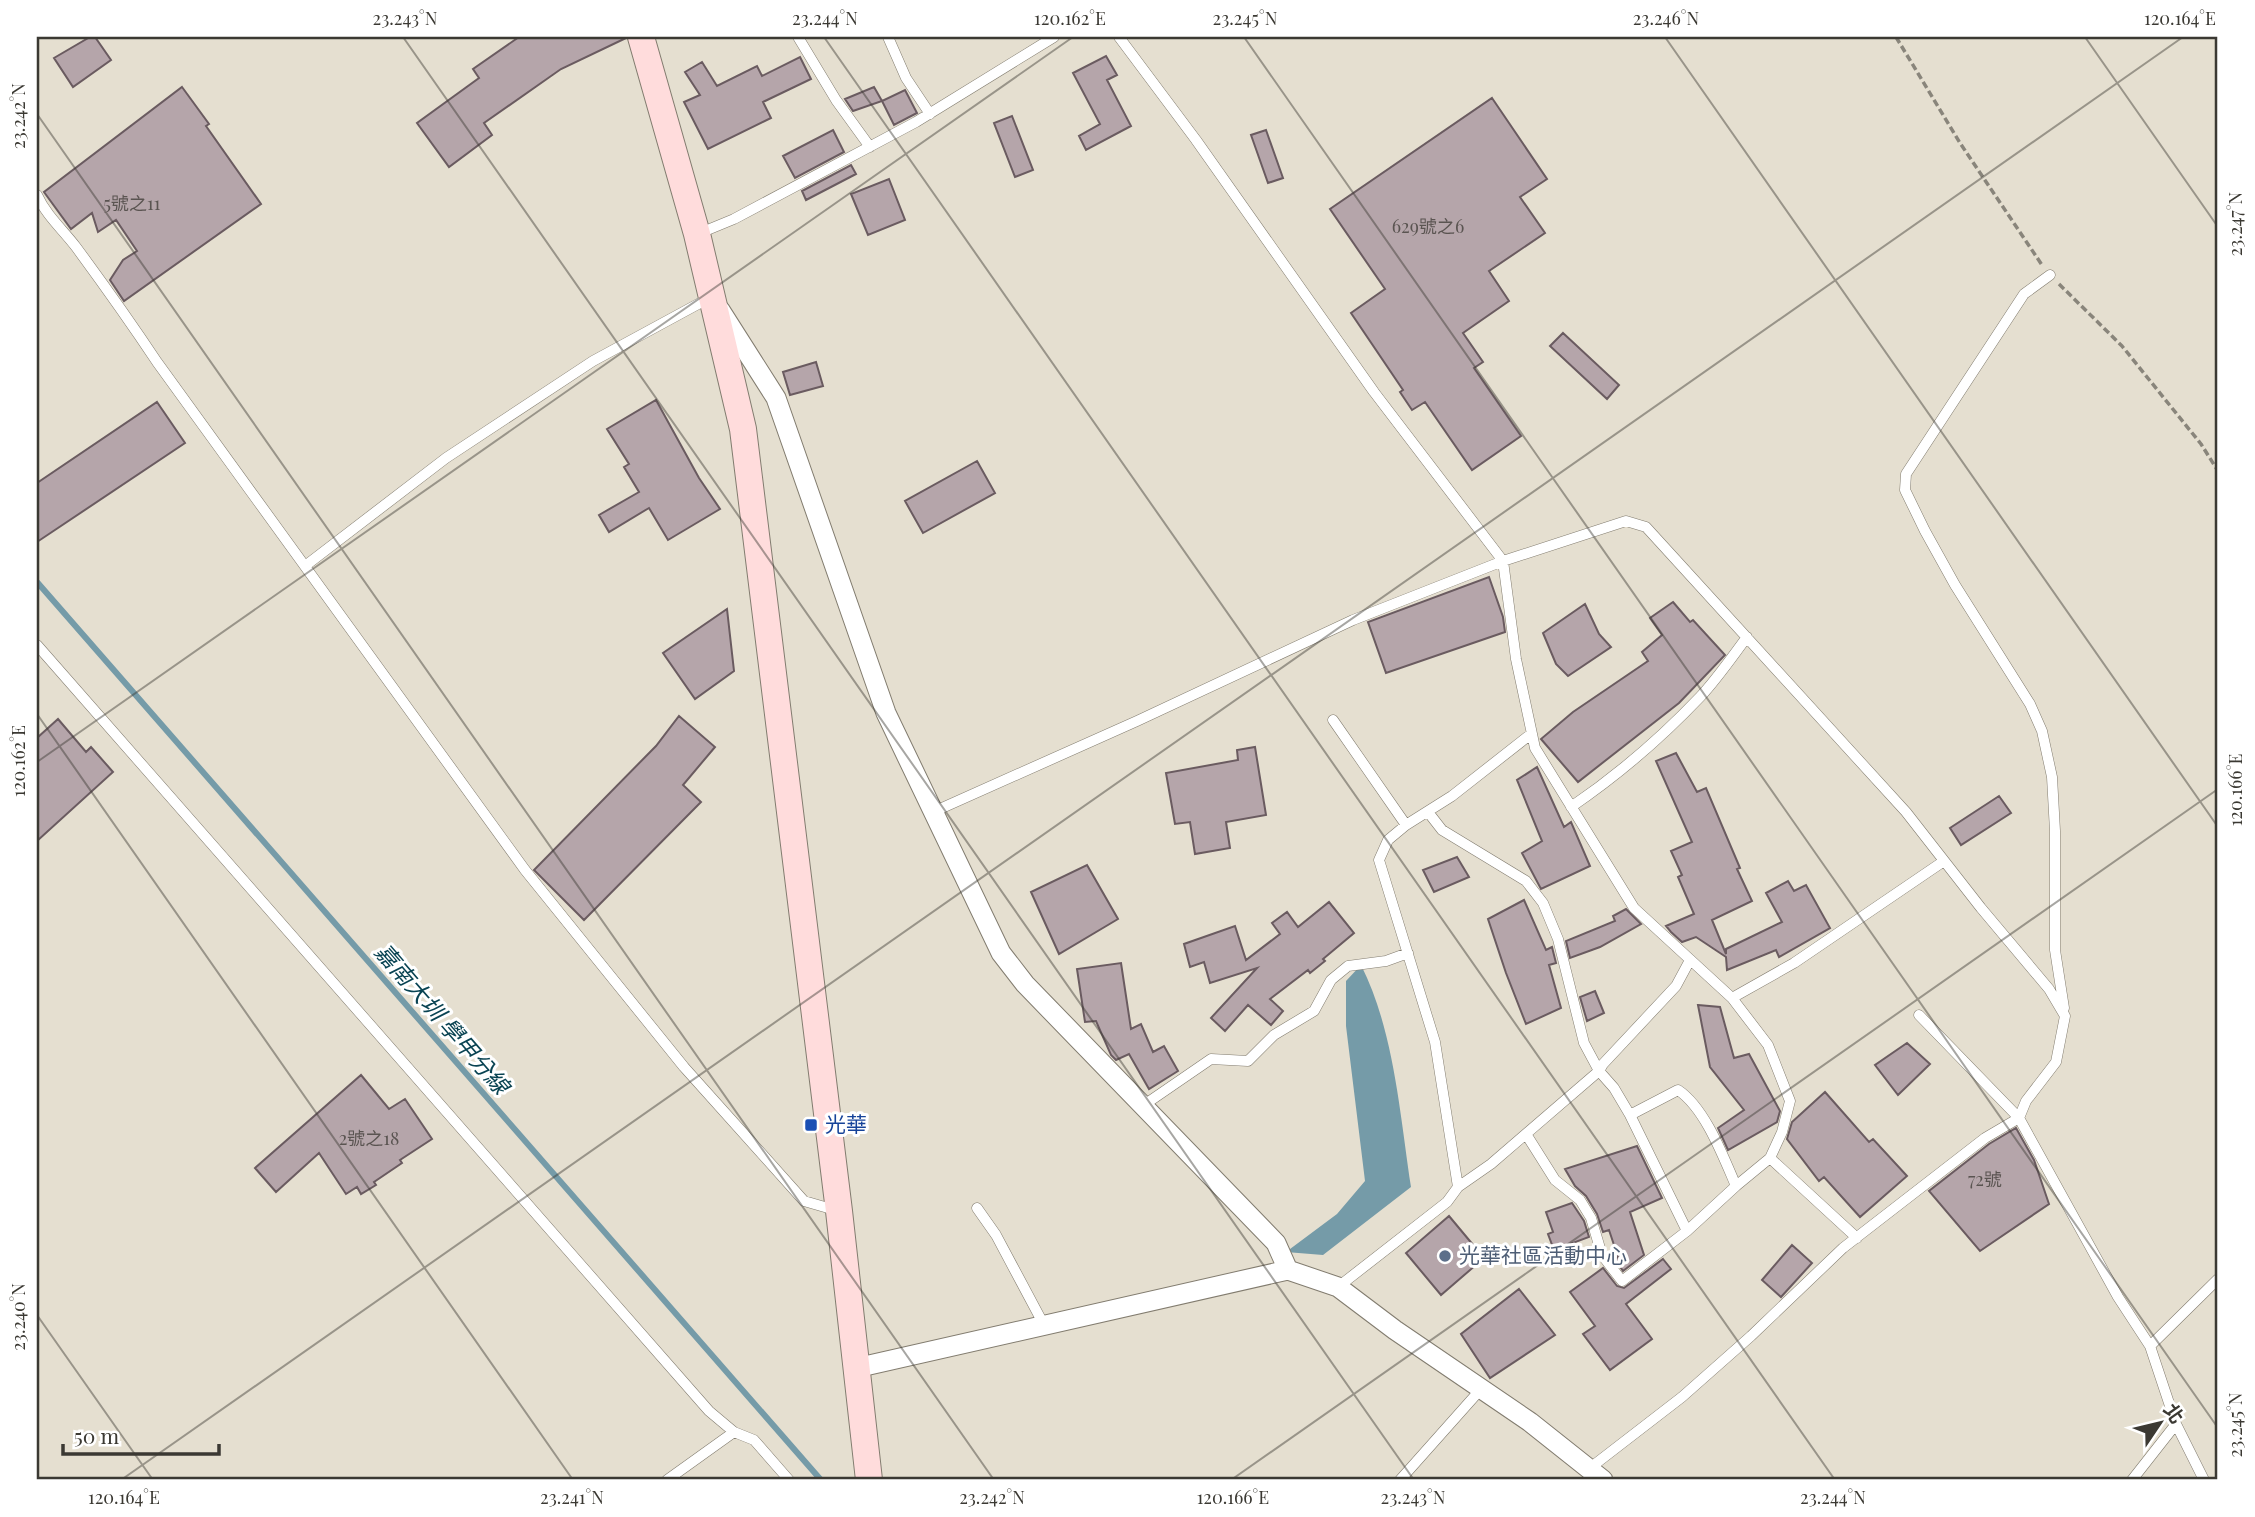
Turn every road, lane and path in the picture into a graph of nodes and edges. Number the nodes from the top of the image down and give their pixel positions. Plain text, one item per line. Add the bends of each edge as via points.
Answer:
1 (641, 37) edge
2 (798, 37) edge
3 (888, 37) edge
4 (1054, 37) edge
5 (1119, 37) edge
6 (930, 114) junction
7 (870, 147) junction
8 (37, 195) edge
9 (697, 234) junction
10 (2050, 275) dead end
11 (712, 297) junction
12 (1503, 561) junction
13 (305, 566) junction
14 (1747, 637) junction
15 (37, 645) edge
16 (1333, 720) dead end
17 (1531, 734) junction
18 (1571, 807) junction
19 (933, 812) junction
20 (1428, 812) junction
21 (1406, 825) junction
22 (1944, 861) junction
23 (1408, 953) junction
24 (1690, 960) junction
25 (1732, 998) junction
26 (1919, 1015) dead end
27 (2065, 1016) junction
28 (1599, 1071) junction
29 (1144, 1105) junction
30 (1630, 1115) junction
31 (2019, 1118) junction
32 (1525, 1134) junction
33 (1770, 1158) junction
34 (1736, 1186) junction
35 (1458, 1187) junction
36 (977, 1208) dead end
37 (839, 1211) junction
38 (1686, 1231) junction
39 (1857, 1238) junction
40 (1288, 1270) junction
41 (2218, 1279) edge
42 (1338, 1287) junction
43 (1044, 1325) junction
44 (2150, 1346) junction
45 (856, 1368) junction
46 (1481, 1389) junction
47 (2176, 1424) junction
48 (733, 1432) junction
49 (1596, 1474) edge
50 (667, 1480) edge
51 (789, 1480) edge
52 (869, 1480) edge
53 (1400, 1480) edge
54 (2132, 1480) edge
55 (2204, 1480) edge

1 - 9 main road
2 - 7 lane
3 - 6 lane via 906,78
4 - 6 lane
5 - 12 lane via 1374,392
6 - 7 lane
7 - 9 lane
8 - 13 lane
9 - 11 main road
10 - 27 lane via 2024,294 1906,474 1905,490 2042,730 2052,777 2055,950
11 - 13 lane via 593,361 458,450
11 - 19 street via 776,398 886,713
11 - 37 main road via 743,429
12 - 14 lane via 1626,521 1646,527
12 - 17 lane
12 - 19 lane via 1353,620
13 - 37 lane via 525,870 684,1067 804,1201
14 - 18 lane via 1702,695 1657,739
14 - 22 lane via 1906,812
15 - 48 lane via 709,1411
16 - 21 lane
17 - 18 lane
17 - 20 lane
18 - 24 lane via 1634,908
19 - 29 street via 1001,953 1025,984
20 - 21 lane
20 - 28 lane via 1441,830 1526,881 1543,903 1558,939 1584,1043
21 - 23 lane via 1388,840 1379,860
22 - 25 lane via 1794,963
22 - 27 lane via 2049,989
23 - 29 lane via 1348,966 1331,980 1314,1011 1274,1035 1248,1061 1211,1059
23 - 35 lane via 1435,1042
24 - 25 lane
24 - 28 lane via 1676,986
25 - 33 lane via 1768,1045 1790,1101
26 - 31 lane
27 - 31 lane via 2056,1062 2026,1101
28 - 30 lane
28 - 32 lane
29 - 40 street via 1276,1242
30 - 34 lane via 1678,1090 1690,1097
30 - 38 lane
31 - 39 lane via 1985,1138
31 - 44 lane
32 - 35 lane
32 - 38 lane via 1555,1180 1580,1200 1591,1218 1602,1255 1622,1282
33 - 34 lane
33 - 39 lane
34 - 38 lane
35 - 42 lane via 1447,1202
36 - 43 lane
37 - 45 main road
39 - 49 lane
40 - 42 street
40 - 43 street
41 - 44 lane
42 - 46 street
43 - 45 street
44 - 47 lane
45 - 52 main road
46 - 49 street
46 - 53 lane
47 - 54 lane
47 - 55 lane
48 - 50 lane
48 - 51 lane via 754,1440

